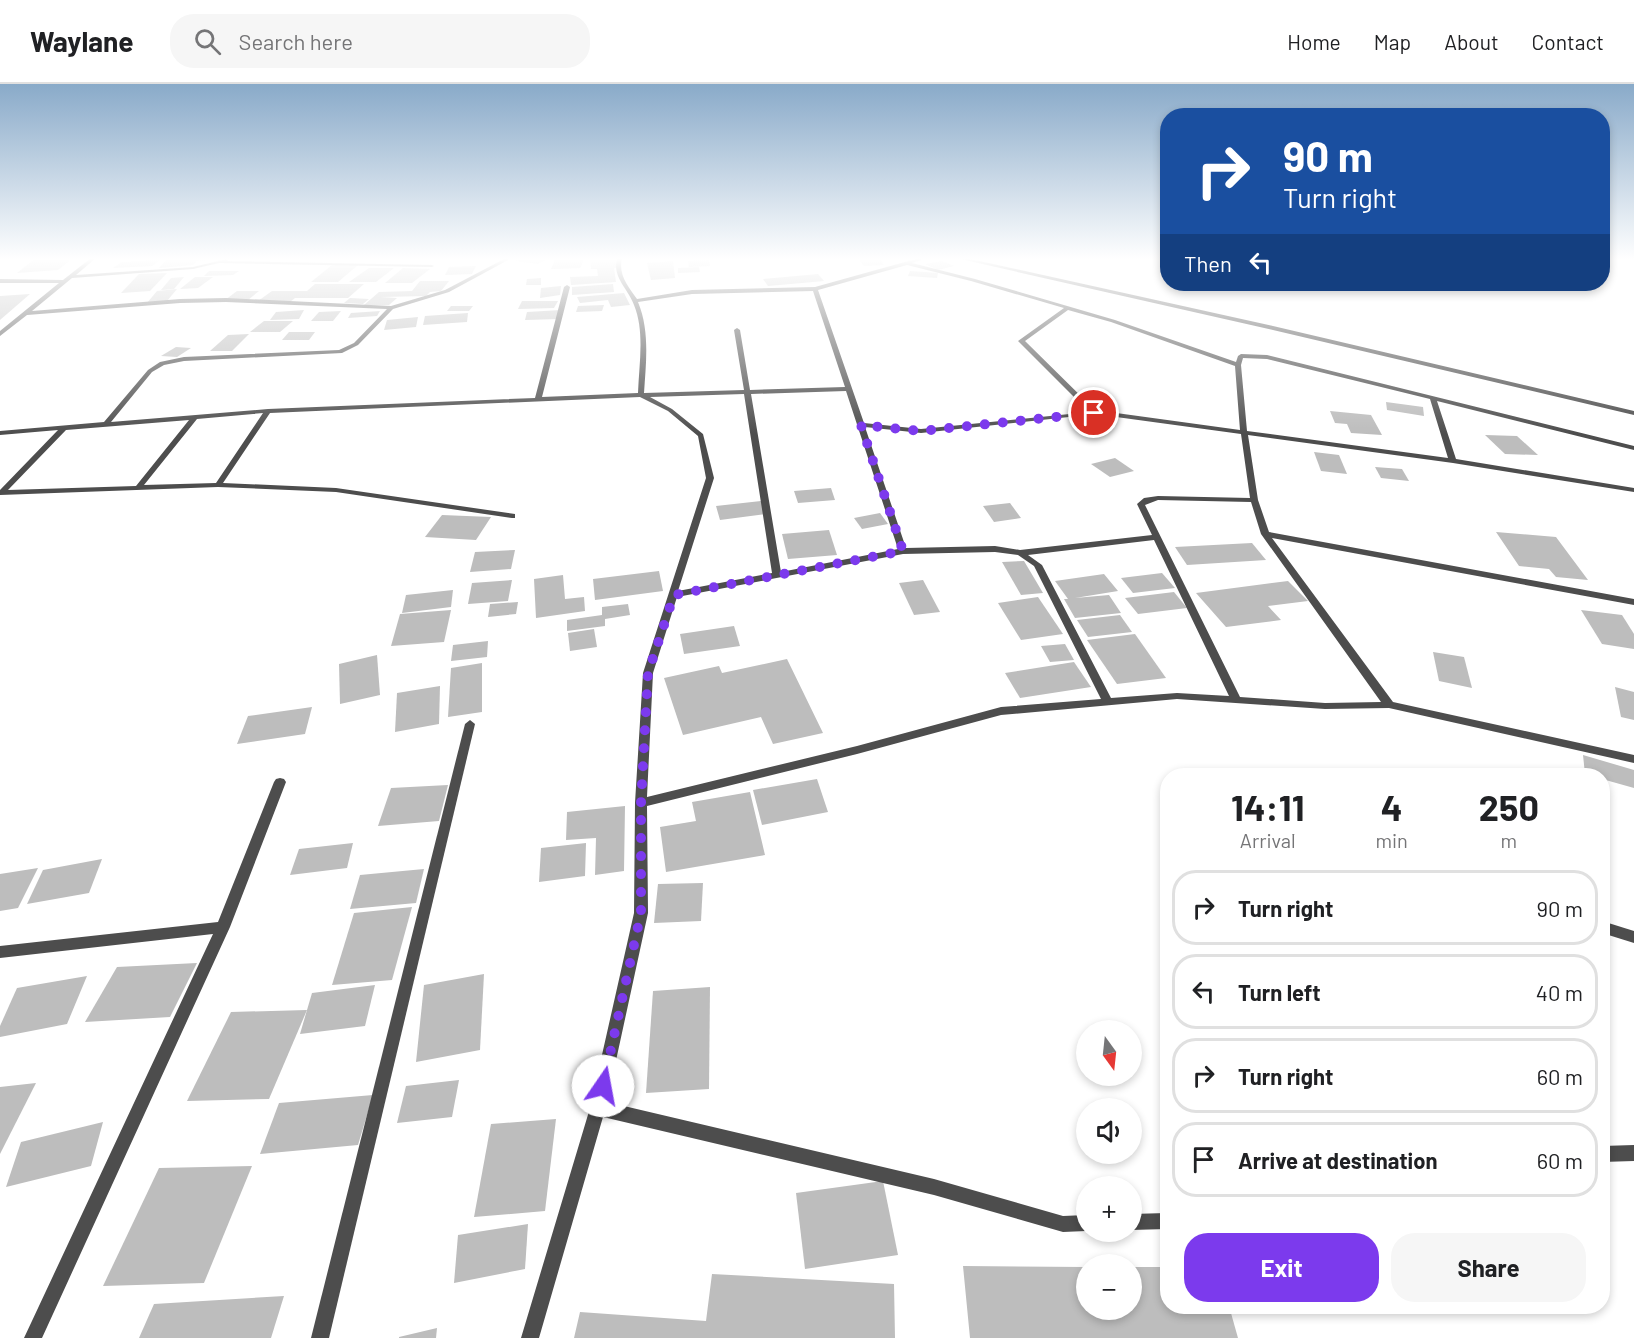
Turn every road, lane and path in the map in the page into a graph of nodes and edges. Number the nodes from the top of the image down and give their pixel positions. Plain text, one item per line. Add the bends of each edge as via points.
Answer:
1 (22, 317) edge
2 (383, 317) edge
3 (559, 317) edge
4 (641, 317) edge
5 (824, 317) edge
6 (1055, 317) edge
7 (1095, 317) edge
8 (1222, 317) edge
9 (737, 330) dead end
10 (0, 334) edge
11 (1238, 365) junction
12 (849, 389) junction
13 (747, 392) junction
14 (641, 395) junction
15 (538, 399) junction
16 (1433, 400) junction
17 (268, 411) junction
18 (1094, 413) junction
19 (1634, 413) edge
20 (195, 417) junction
21 (106, 424) junction
22 (861, 425) junction
23 (64, 428) junction
24 (1244, 432) junction
25 (0, 433) edge
26 (1634, 448) edge
27 (1453, 461) junction
28 (218, 485) junction
29 (140, 486) junction
30 (1634, 490) edge
31 (1, 493) edge
32 (1254, 500) junction
33 (512, 516) dead end
34 (1265, 534) junction
35 (1155, 537) junction
36 (903, 551) junction
37 (1020, 553) junction
38 (777, 575) junction
39 (674, 595) junction
40 (1634, 602) edge
41 (1107, 700) junction
42 (1236, 700) junction
43 (1389, 705) junction
44 (470, 724) dead end
45 (1634, 759) edge
46 (280, 782) dead end
47 (641, 803) junction
48 (223, 927) junction
49 (1610, 930) edge
50 (1634, 937) edge
51 (1, 954) edge
52 (598, 1108) junction
53 (1634, 1153) edge
54 (1610, 1154) edge
55 (1160, 1221) edge
56 (1142, 1222) edge
57 (1076, 1223) edge
58 (33, 1338) edge
59 (320, 1338) edge
60 (530, 1338) edge

1 - 10 street
2 - 21 street via 356,344 340,352 162,363 150,371
3 - 15 street
4 - 14 street
5 - 12 street
6 - 18 street via 1021,341
7 - 11 street
8 - 19 street
9 - 13 street
11 - 16 street via 1241,356 1267,357
11 - 24 street
12 - 13 street
12 - 22 street
13 - 14 street
13 - 38 street
14 - 15 street
14 - 39 street via 670,410 701,435 710,478
15 - 17 street
16 - 26 street
16 - 27 street
17 - 20 street
17 - 28 street
18 - 22 street via 921,431
18 - 24 street
20 - 21 street
20 - 29 street
21 - 23 street
22 - 36 street
23 - 25 street
23 - 31 street
24 - 27 street
24 - 32 street
27 - 30 street
28 - 29 street
28 - 33 street via 336,490
29 - 31 street
32 - 34 street
32 - 35 street via 1147,500 1141,507
34 - 40 street
34 - 43 street
35 - 37 street
35 - 42 street
36 - 37 street via 995,549
36 - 38 street
37 - 41 street via 1038,565
38 - 39 street
39 - 47 street via 648,673
41 - 42 street via 1178,696
41 - 47 street via 1001,711
42 - 43 street via 1325,706
43 - 45 street
44 - 59 street
46 - 48 street
47 - 52 street via 641,913
48 - 51 street
48 - 58 street
49 - 50 street
52 - 57 street via 934,1187 1063,1224
52 - 60 street
53 - 54 street
55 - 56 street

